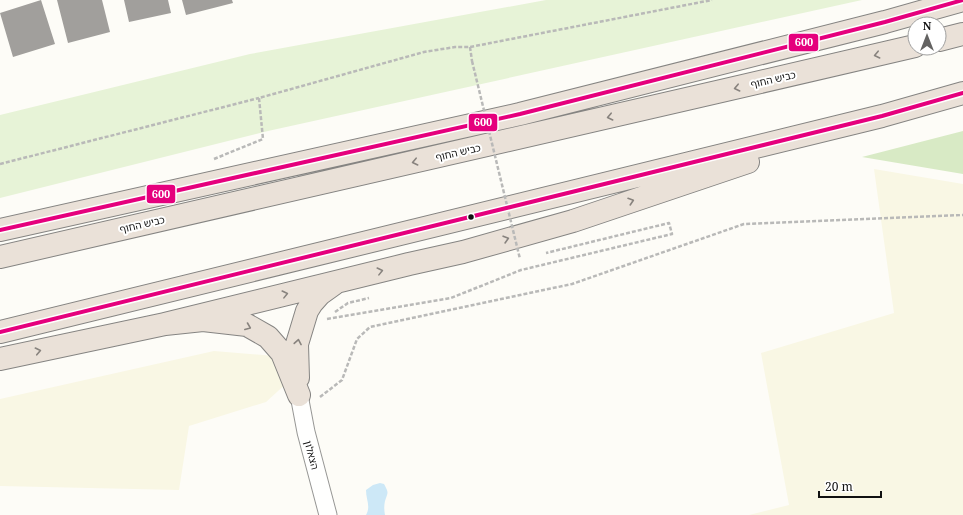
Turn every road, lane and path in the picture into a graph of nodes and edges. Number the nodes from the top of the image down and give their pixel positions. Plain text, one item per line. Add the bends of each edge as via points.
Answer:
1 (712, 0) edge
2 (963, 0) edge
3 (963, 34) edge
4 (947, 38) edge
5 (470, 47) junction
6 (907, 48) edge
7 (963, 93) edge
8 (259, 98) junction
9 (882, 116) junction
10 (263, 139) dead end
11 (0, 164) edge
12 (963, 215) edge
13 (0, 230) edge
14 (542, 254) dead end
15 (0, 257) edge
16 (520, 259) dead end
17 (342, 280) junction
18 (323, 320) dead end
19 (165, 324) junction
20 (0, 332) edge
21 (0, 359) edge
22 (301, 403) junction
23 (328, 515) edge

1 - 5 path
2 - 13 highway via 520,114
3 - 4 highway
5 - 8 path via 424,52
5 - 16 path, bridge
6 -> 15 highway, כביש החוף
7 - 9 highway
8 - 10 path
8 - 11 path
17 -> 9 highway via 463,252 573,221
9 - 20 highway
12 - 22 path via 744,224 572,284 370,327 357,338 342,380
14 - 18 path via 669,223 672,234 521,270 450,298
19 -> 17 highway
22 -> 17 highway via 297,344 307,311 320,294
21 -> 19 highway
19 -> 22 highway via 203,320 247,325 268,338 282,353
22 - 23 street, הצאלון

